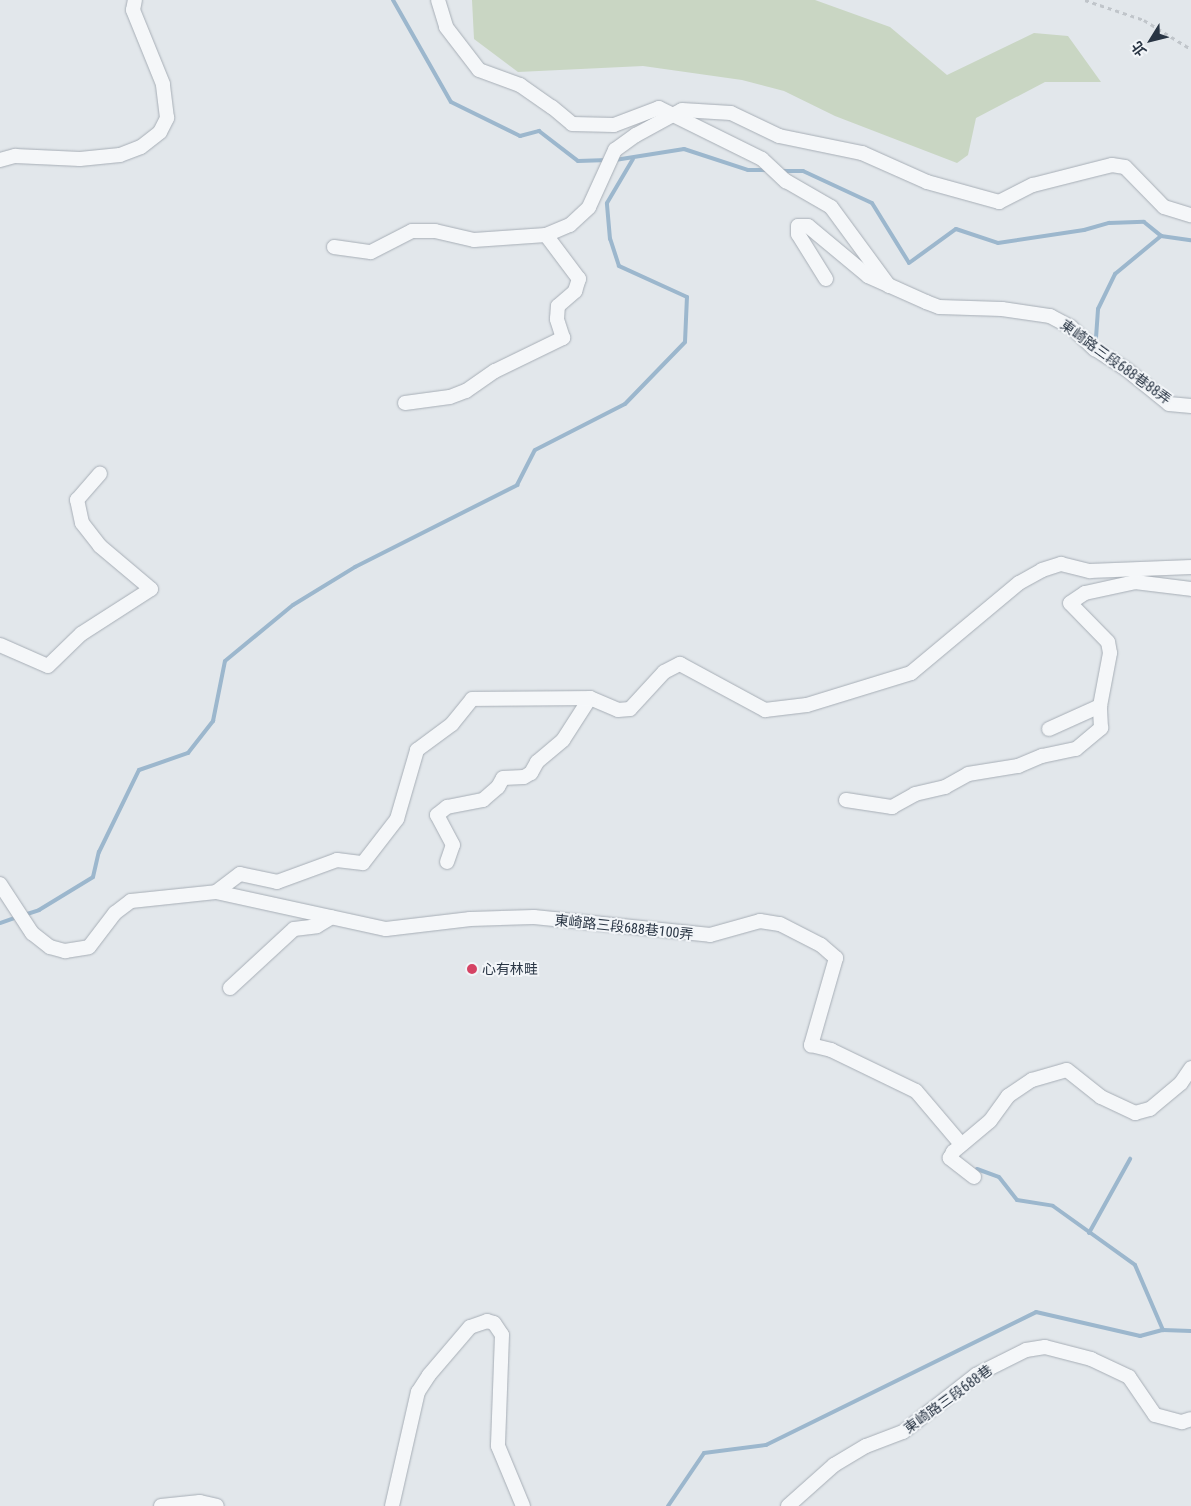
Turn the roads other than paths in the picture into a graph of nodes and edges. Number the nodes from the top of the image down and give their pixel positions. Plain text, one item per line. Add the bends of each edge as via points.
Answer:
1 (135, 0) edge
2 (438, 0) edge
3 (674, 114) junction
4 (0, 160) edge
5 (1191, 215) edge
6 (546, 235) junction
7 (334, 248) dead end
8 (826, 279) dead end
9 (889, 286) junction
10 (405, 403) dead end
11 (1191, 406) edge
12 (100, 474) dead end
13 (1191, 567) edge
14 (1191, 590) edge
15 (0, 645) edge
16 (590, 698) junction
17 (1100, 706) junction
18 (1049, 729) dead end
19 (846, 800) dead end
20 (447, 862) dead end
21 (0, 884) edge
22 (216, 892) junction
23 (332, 917) junction
24 (230, 988) dead end
25 (1191, 1068) edge
26 (961, 1144) junction
27 (974, 1177) dead end
28 (1191, 1419) edge
29 (161, 1506) edge
30 (217, 1506) edge
31 (392, 1506) edge
32 (523, 1506) edge
33 (788, 1506) edge

1 - 4 street via 133,10 163,84 167,118 160,132 141,146 120,155 80,159 15,156
2 - 3 street via 446,27 479,70 520,86 572,124 614,125 659,108
3 - 5 street via 682,110 731,113 779,136 862,153 927,182 999,202 1033,185 1112,165 1126,167 1164,207
3 - 6 street via 615,150 589,207 570,225
3 - 9 street via 742,147 786,181 831,207
6 - 7 street via 474,240 435,231 412,232 371,252
6 - 10 street via 579,279 575,291 558,306 557,319 563,338 450,398
8 - 9 street, 東崎路三段688巷88弄 via 798,234 798,226 808,226 868,276
9 - 11 street, 東崎路三段688巷88弄 via 939,307 1002,309 1050,316 1071,328 1095,350 1126,369 1170,404
12 - 15 street via 77,500 82,523 100,546 151,589 81,634 48,666
13 - 16 street via 1090,571 1060,564 1042,570 1020,583 911,673 807,705 765,710 680,664 664,672 630,709 618,710
14 - 17 street via 1135,582 1085,593 1070,604 1108,642 1110,653
16 - 20 street via 563,740 537,762 531,773 524,778 503,778 483,800 447,807 438,815 453,845
16 - 22 street via 472,698 452,724 417,750 396,819 363,863 337,860 277,882 240,874
17 - 18 street
17 - 19 street via 1101,728 1076,749 1042,756 1018,766 968,774 945,787 915,794 892,807
21 - 22 street, 東崎路三段688巷100弄 via 32,933 50,947 65,951 89,947 115,913 131,901
22 - 23 street, 東崎路三段688巷100弄
23 - 24 street via 318,926 294,929
23 - 26 street, 東崎路三段688巷100弄 via 392,929 470,919 534,917 710,935 760,921 780,924 821,945 836,958 811,1045 832,1050 916,1091
25 - 26 street via 1181,1083 1150,1109 1135,1113 1101,1097 1067,1070 1038,1077 1008,1096 990,1121
26 - 27 street via 950,1158
28 - 33 street, 東崎路三段688巷 via 1182,1422 1155,1415 1129,1377 1091,1360 1045,1347 1026,1350 976,1375 902,1432 866,1446 834,1465
29 - 30 street via 200,1502
31 - 32 street via 418,1392 470,1327 487,1321 494,1323 502,1335 498,1446

